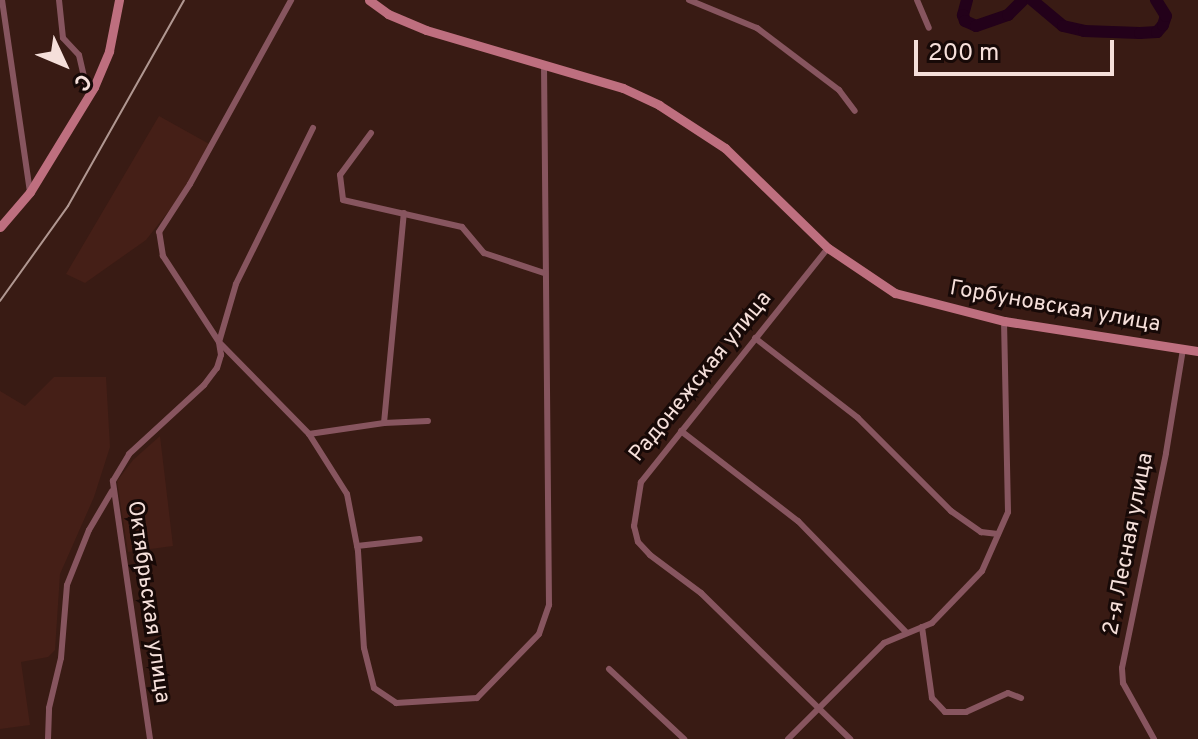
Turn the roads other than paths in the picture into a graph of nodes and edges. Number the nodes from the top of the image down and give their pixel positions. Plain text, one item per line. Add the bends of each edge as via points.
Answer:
1 (2, 0) edge
2 (59, 0) edge
3 (119, 0) edge
4 (291, 0) edge
5 (369, 0) edge
6 (689, 0) edge
7 (917, 0) edge
8 (929, 28) dead end
9 (544, 65) junction
10 (94, 87) junction
11 (855, 111) dead end
12 (313, 128) dead end
13 (371, 133) dead end
14 (30, 192) junction
15 (404, 213) junction
16 (2, 226) edge
17 (828, 248) junction
18 (544, 273) junction
19 (1004, 321) junction
20 (755, 338) junction
21 (219, 342) junction
22 (1183, 349) junction
23 (1198, 351) edge
24 (428, 421) dead end
25 (384, 423) junction
26 (681, 431) junction
27 (309, 434) junction
28 (113, 490) junction
29 (998, 534) junction
30 (420, 539) dead end
31 (357, 546) junction
32 (922, 627) junction
33 (907, 633) junction
34 (609, 669) dead end
35 (1021, 698) dead end
36 (820, 708) junction
37 (48, 739) edge
38 (150, 739) edge
39 (684, 739) edge
40 (788, 739) edge
41 (850, 739) edge
42 (1154, 739) edge

1 - 14 street
2 - 10 street via 63,38 79,55 85,82
3 - 10 main road via 109,51
4 - 21 street via 162,225 159,243 170,269
5 - 9 main road, Горбуновская улица via 426,30
6 - 11 street via 757,28 839,90
7 - 8 street
9 - 17 main road, Горбуновская улица via 623,88 659,105 725,148
9 - 18 street
10 - 14 main road
12 - 21 street, Октябрьская улица via 236,284
13 - 15 street via 340,175 343,200
14 - 16 main road
15 - 18 street via 462,227 484,253
15 - 25 street
17 - 19 main road, Горбуновская улица via 895,293
17 - 20 street, Радонежская улица
18 - 31 street via 549,605 539,634 477,698 396,703 374,688 364,648
19 - 22 main road, Горбуновская улица
19 - 29 street via 1008,512
20 - 26 street, Радонежская улица
20 - 29 street via 858,418 951,511 981,532
21 - 27 street
21 - 28 street, Октябрьская улица via 220,361 213,374 129,454 115,473
22 - 23 main road, Горбуновская улица
22 - 42 street, 2-я Лесная улица via 1122,668 1123,683
24 - 25 street
25 - 27 street
26 - 33 street via 798,521
26 - 36 street, Радонежская улица via 641,482 634,526 638,542 701,593
27 - 31 street via 347,494
28 - 37 street via 89,530 67,585
28 - 38 street, Октябрьская улица
29 - 32 street via 982,571
30 - 31 street
32 - 33 street
32 - 35 street via 932,698 945,712 966,712 1008,693
33 - 36 street via 884,643
34 - 39 street
36 - 40 street
36 - 41 street

